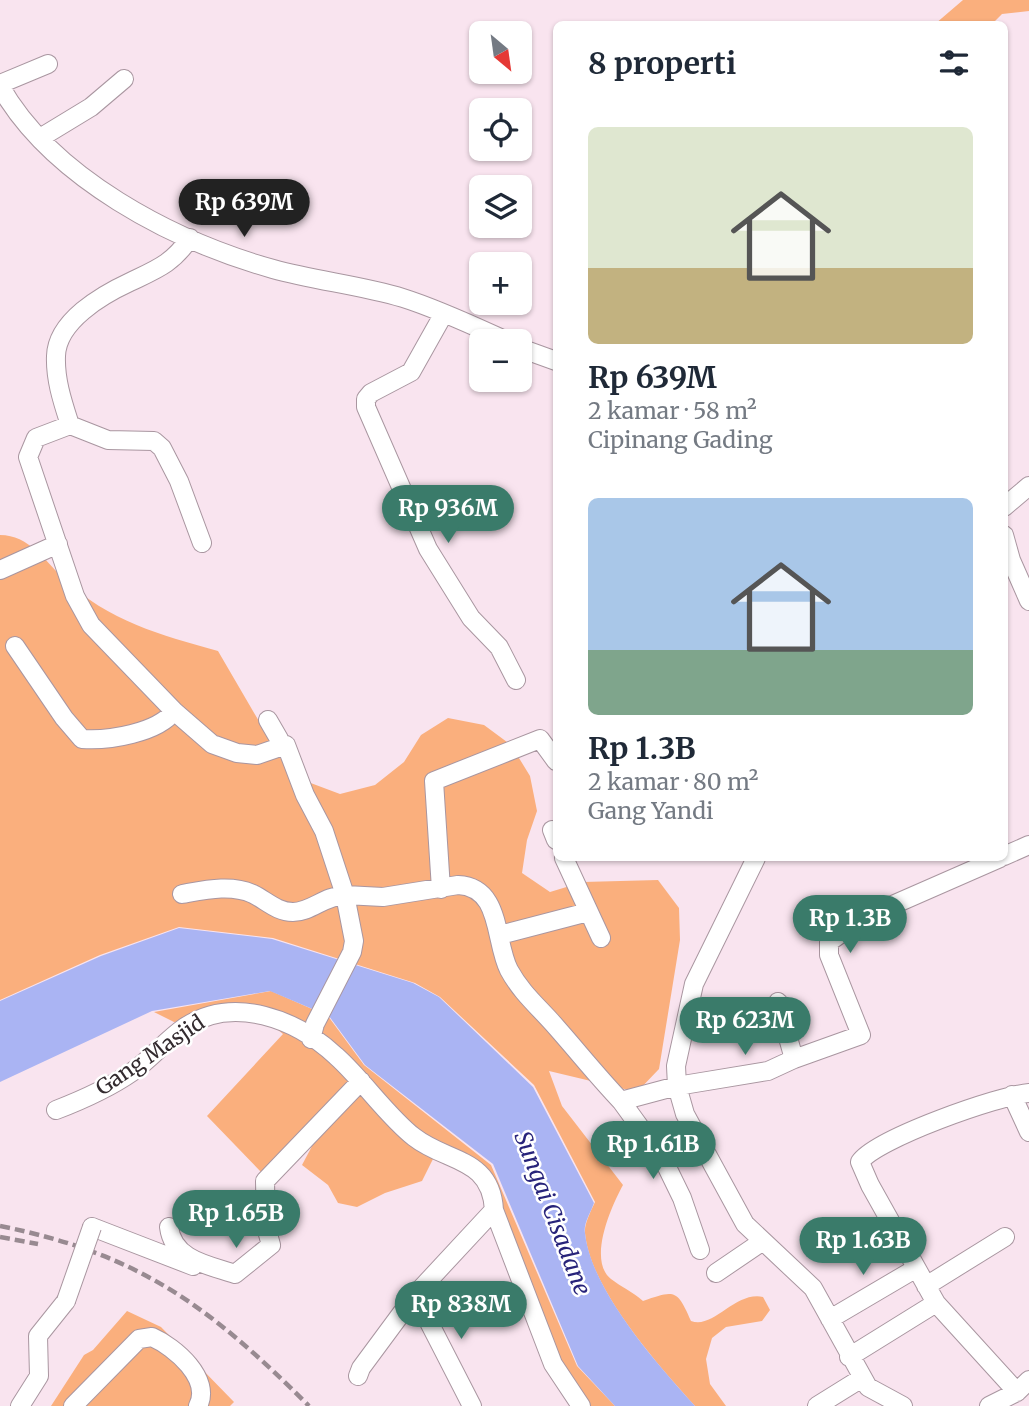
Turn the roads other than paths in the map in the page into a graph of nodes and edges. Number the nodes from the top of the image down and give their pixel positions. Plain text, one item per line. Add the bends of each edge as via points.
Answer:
1 (48, 64) dead end
2 (124, 79) dead end
3 (0, 85) edge
4 (40, 138) junction
5 (190, 239) junction
6 (443, 315) junction
7 (477, 329) edge
8 (532, 352) edge
9 (553, 360) edge
10 (70, 425) junction
11 (1029, 486) edge
12 (1008, 504) edge
13 (202, 543) dead end
14 (58, 544) junction
15 (1008, 549) edge
16 (0, 570) edge
17 (1029, 601) edge
18 (15, 646) dead end
19 (516, 680) dead end
20 (174, 712) junction
21 (268, 720) dead end
22 (286, 745) junction
23 (553, 757) edge
24 (1029, 845) edge
25 (1008, 854) edge
26 (565, 861) edge
27 (755, 861) edge
28 (993, 861) edge
29 (441, 889) junction
30 (182, 894) dead end
31 (345, 895) junction
32 (588, 912) junction
33 (500, 935) junction
34 (601, 938) dead end
35 (778, 1002) dead end
36 (313, 1032) junction
37 (794, 1059) junction
38 (360, 1081) junction
39 (677, 1086) junction
40 (1020, 1094) edge
41 (621, 1101) junction
42 (56, 1110) dead end
43 (1029, 1132) edge
44 (494, 1210) junction
45 (169, 1227) dead end
46 (1005, 1237) dead end
47 (763, 1241) junction
48 (700, 1250) dead end
49 (915, 1269) junction
50 (235, 1273) junction
51 (716, 1273) dead end
52 (926, 1286) junction
53 (415, 1295) junction
54 (936, 1303) junction
55 (830, 1319) junction
56 (849, 1357) junction
57 (358, 1376) dead end
58 (863, 1378) junction
59 (1023, 1386) edge
60 (20, 1406) edge
61 (73, 1406) edge
62 (198, 1406) edge
63 (472, 1406) edge
64 (581, 1406) edge
65 (817, 1406) edge
66 (903, 1406) edge
67 (989, 1406) edge

1 - 3 street
2 - 4 street via 91,107
3 - 4 street via 12,108
4 - 5 street via 113,197
5 - 6 street via 274,269 404,299
5 - 10 street via 169,263 91,304 68,329 56,353 59,388
6 - 7 street
6 - 19 street via 411,372 371,393 366,407 428,549 471,618 499,647
8 - 9 street
10 - 13 street via 108,440 154,441 162,448
10 - 14 street via 36,439 29,457
11 - 12 street
14 - 16 street
14 - 20 street via 75,596 91,625
15 - 17 street
18 - 20 street via 82,739 152,726
20 - 22 street via 212,744 237,753 257,755
21 - 22 street via 279,747
22 - 31 street via 324,831
23 - 29 street via 540,739 434,781
24 - 25 street
26 - 32 street
27 - 39 street via 694,984 676,1066
28 - 37 street via 863,918 829,942 829,955 861,1035
29 - 31 street via 383,897
29 - 33 street via 469,886 481,893 491,906
30 - 31 street via 239,889 282,911 297,912 325,898
31 - 36 street via 352,952
32 - 33 street
32 - 34 street
33 - 41 street via 501,951 528,1000
35 - 37 street
36 - 38 street, Gang Masjid
36 - 42 street, Gang Masjid via 256,1013 211,1014 184,1028 134,1071
37 - 39 street via 760,1073
38 - 44 street, Gang Masjid via 413,1136 459,1159 485,1179 493,1190
38 - 50 street via 265,1181 271,1245
39 - 41 street
39 - 47 street via 685,1114 732,1201 745,1224
40 - 43 street
40 - 49 street via 895,1139 863,1158 861,1163
41 - 48 street via 663,1160
44 - 53 street
44 - 64 street, Gang Masjid via 552,1364
45 - 50 street via 171,1241 191,1261
46 - 52 street
47 - 51 street
47 - 55 street via 813,1288
49 - 52 street
49 - 55 street
50 - 60 street, bridge via 223,1278 92,1227 66,1300 38,1336 39,1376
52 - 54 street
53 - 57 street
53 - 63 street
54 - 56 street
54 - 59 street
55 - 56 street
56 - 58 street
58 - 65 street
58 - 66 street via 874,1392
59 - 67 street
61 - 62 street via 139,1339 152,1337 182,1359 200,1380 203,1395

